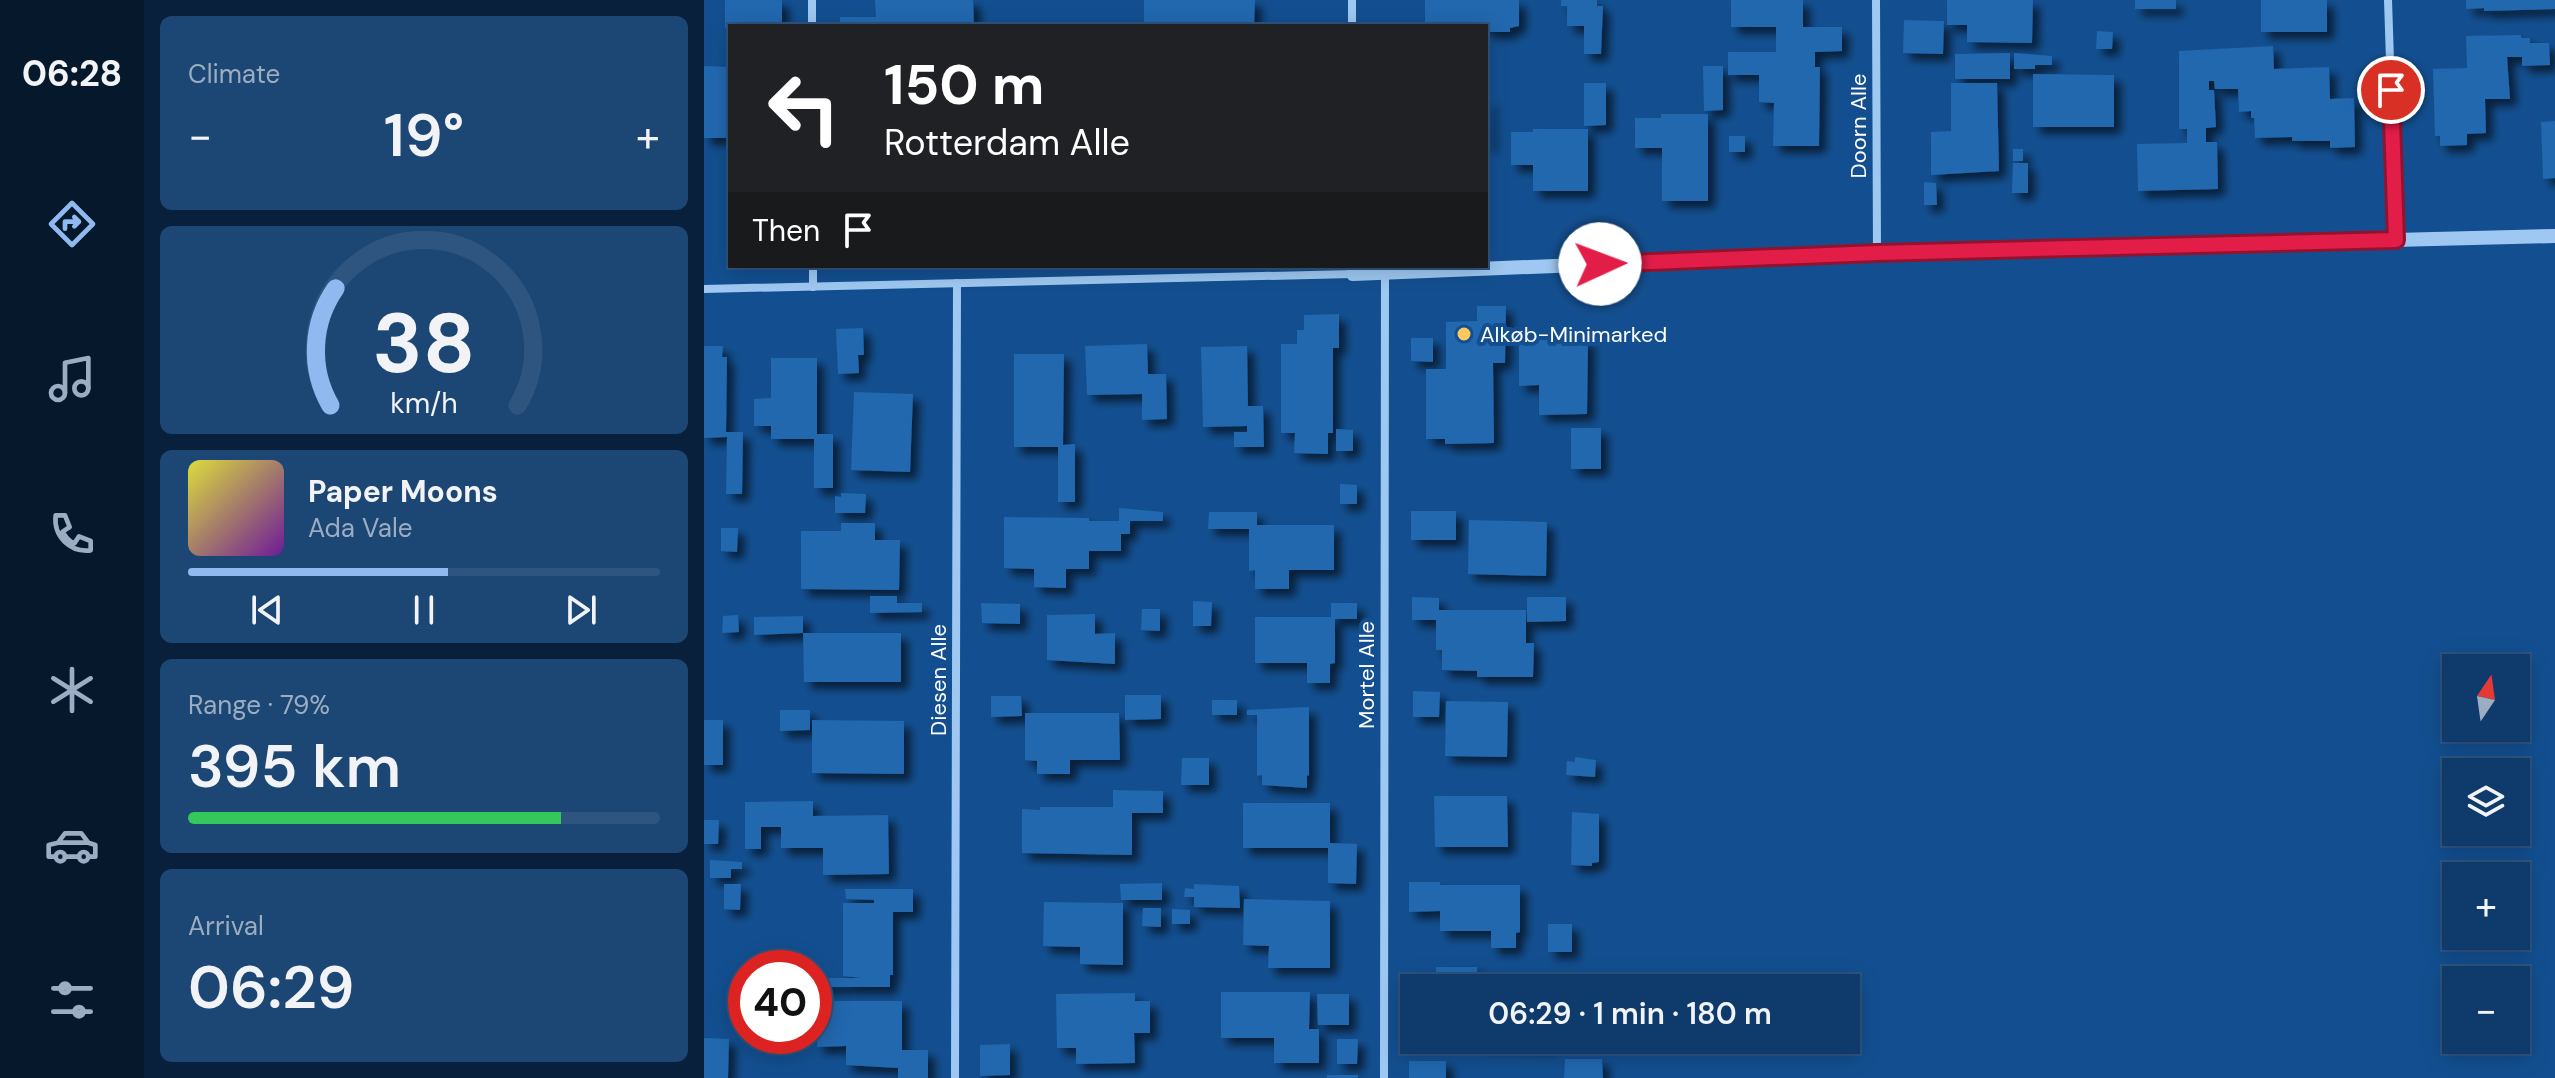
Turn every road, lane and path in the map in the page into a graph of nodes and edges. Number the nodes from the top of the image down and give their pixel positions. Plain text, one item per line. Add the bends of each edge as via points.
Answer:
1 (812, 0) edge
2 (1352, 0) edge
3 (1876, 0) edge
4 (2388, 0) edge
5 (812, 24) edge
6 (1352, 24) edge
7 (2555, 236) edge
8 (2396, 240) junction
9 (1877, 253) junction
10 (813, 268) edge
11 (1353, 270) edge
12 (1385, 273) junction
13 (957, 283) junction
14 (813, 287) junction
15 (704, 289) edge
16 (955, 1078) edge
17 (1384, 1078) edge

1 - 5 street
2 - 6 street
3 - 9 street, Doorn Alle
4 - 8 street
7 - 8 street
8 - 9 street
9 - 12 street
10 - 14 street
11 - 12 street
11 - 13 street
12 - 17 street, Mortel Alle
13 - 14 street
13 - 16 street, Diesen Alle
14 - 15 street

